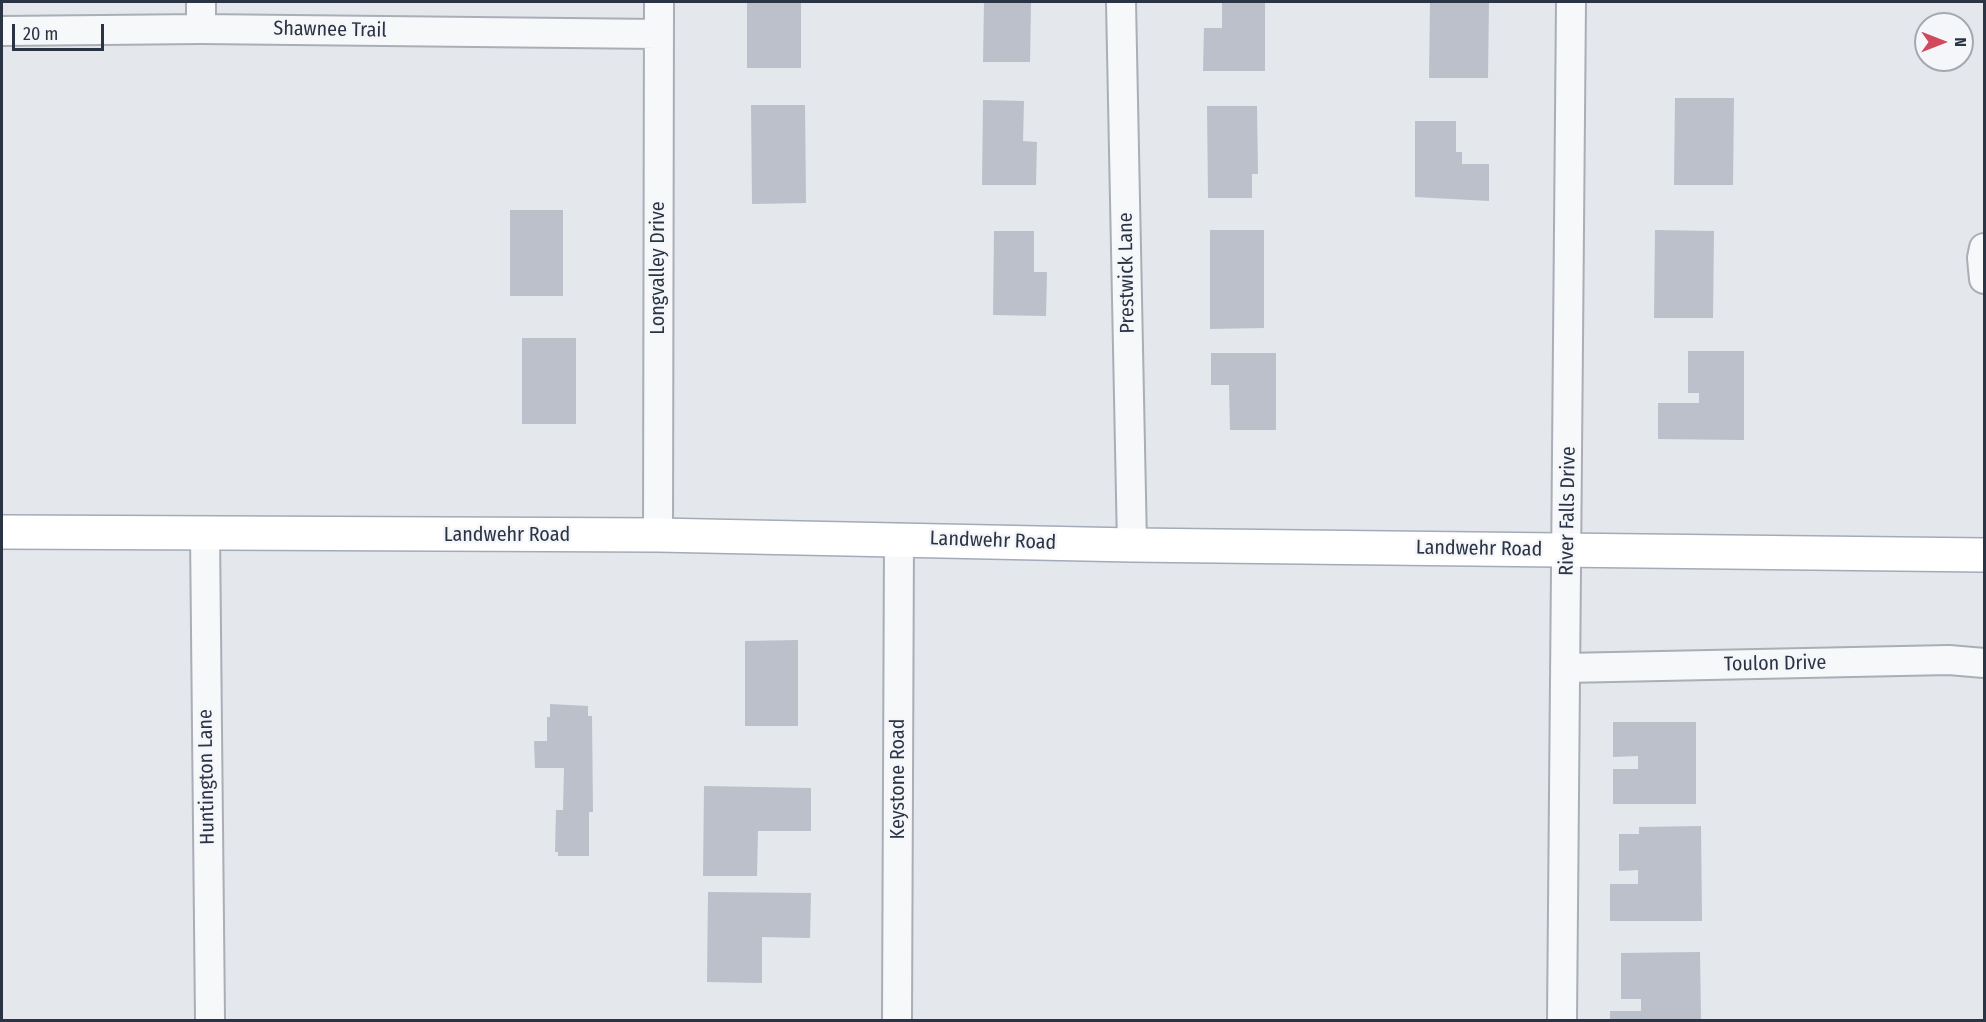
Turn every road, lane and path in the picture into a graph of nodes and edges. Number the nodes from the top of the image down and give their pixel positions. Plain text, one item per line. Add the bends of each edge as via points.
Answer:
1 (659, 2) edge
2 (1121, 2) edge
3 (1571, 2) edge
4 (201, 15) edge
5 (2, 31) edge
6 (658, 34) junction
7 (1984, 248) edge
8 (1984, 279) edge
9 (2, 532) edge
10 (205, 534) junction
11 (658, 535) junction
12 (899, 538) junction
13 (1132, 545) junction
14 (1568, 550) junction
15 (1984, 555) edge
16 (1984, 663) edge
17 (1565, 668) junction
18 (210, 1020) edge
19 (897, 1020) edge
20 (1562, 1020) edge

1 - 6 street, Longvalley Drive
2 - 13 street, Prestwick Lane
3 - 14 street, River Falls Drive
4 - 5 street, Shawnee Trail
4 - 6 street, Shawnee Trail
6 - 11 street, Longvalley Drive
7 - 8 street
9 - 10 main road, Landwehr Road
10 - 11 main road, Landwehr Road
10 - 18 street, Huntington Lane
11 - 12 main road, Landwehr Road
12 - 13 main road, Landwehr Road
12 - 19 street, Keystone Road
13 - 14 main road, Landwehr Road
14 - 15 main road, Landwehr Road
14 - 17 street, River Falls Drive
16 - 17 street, Toulon Drive via 1948,660
17 - 20 street, River Falls Drive

